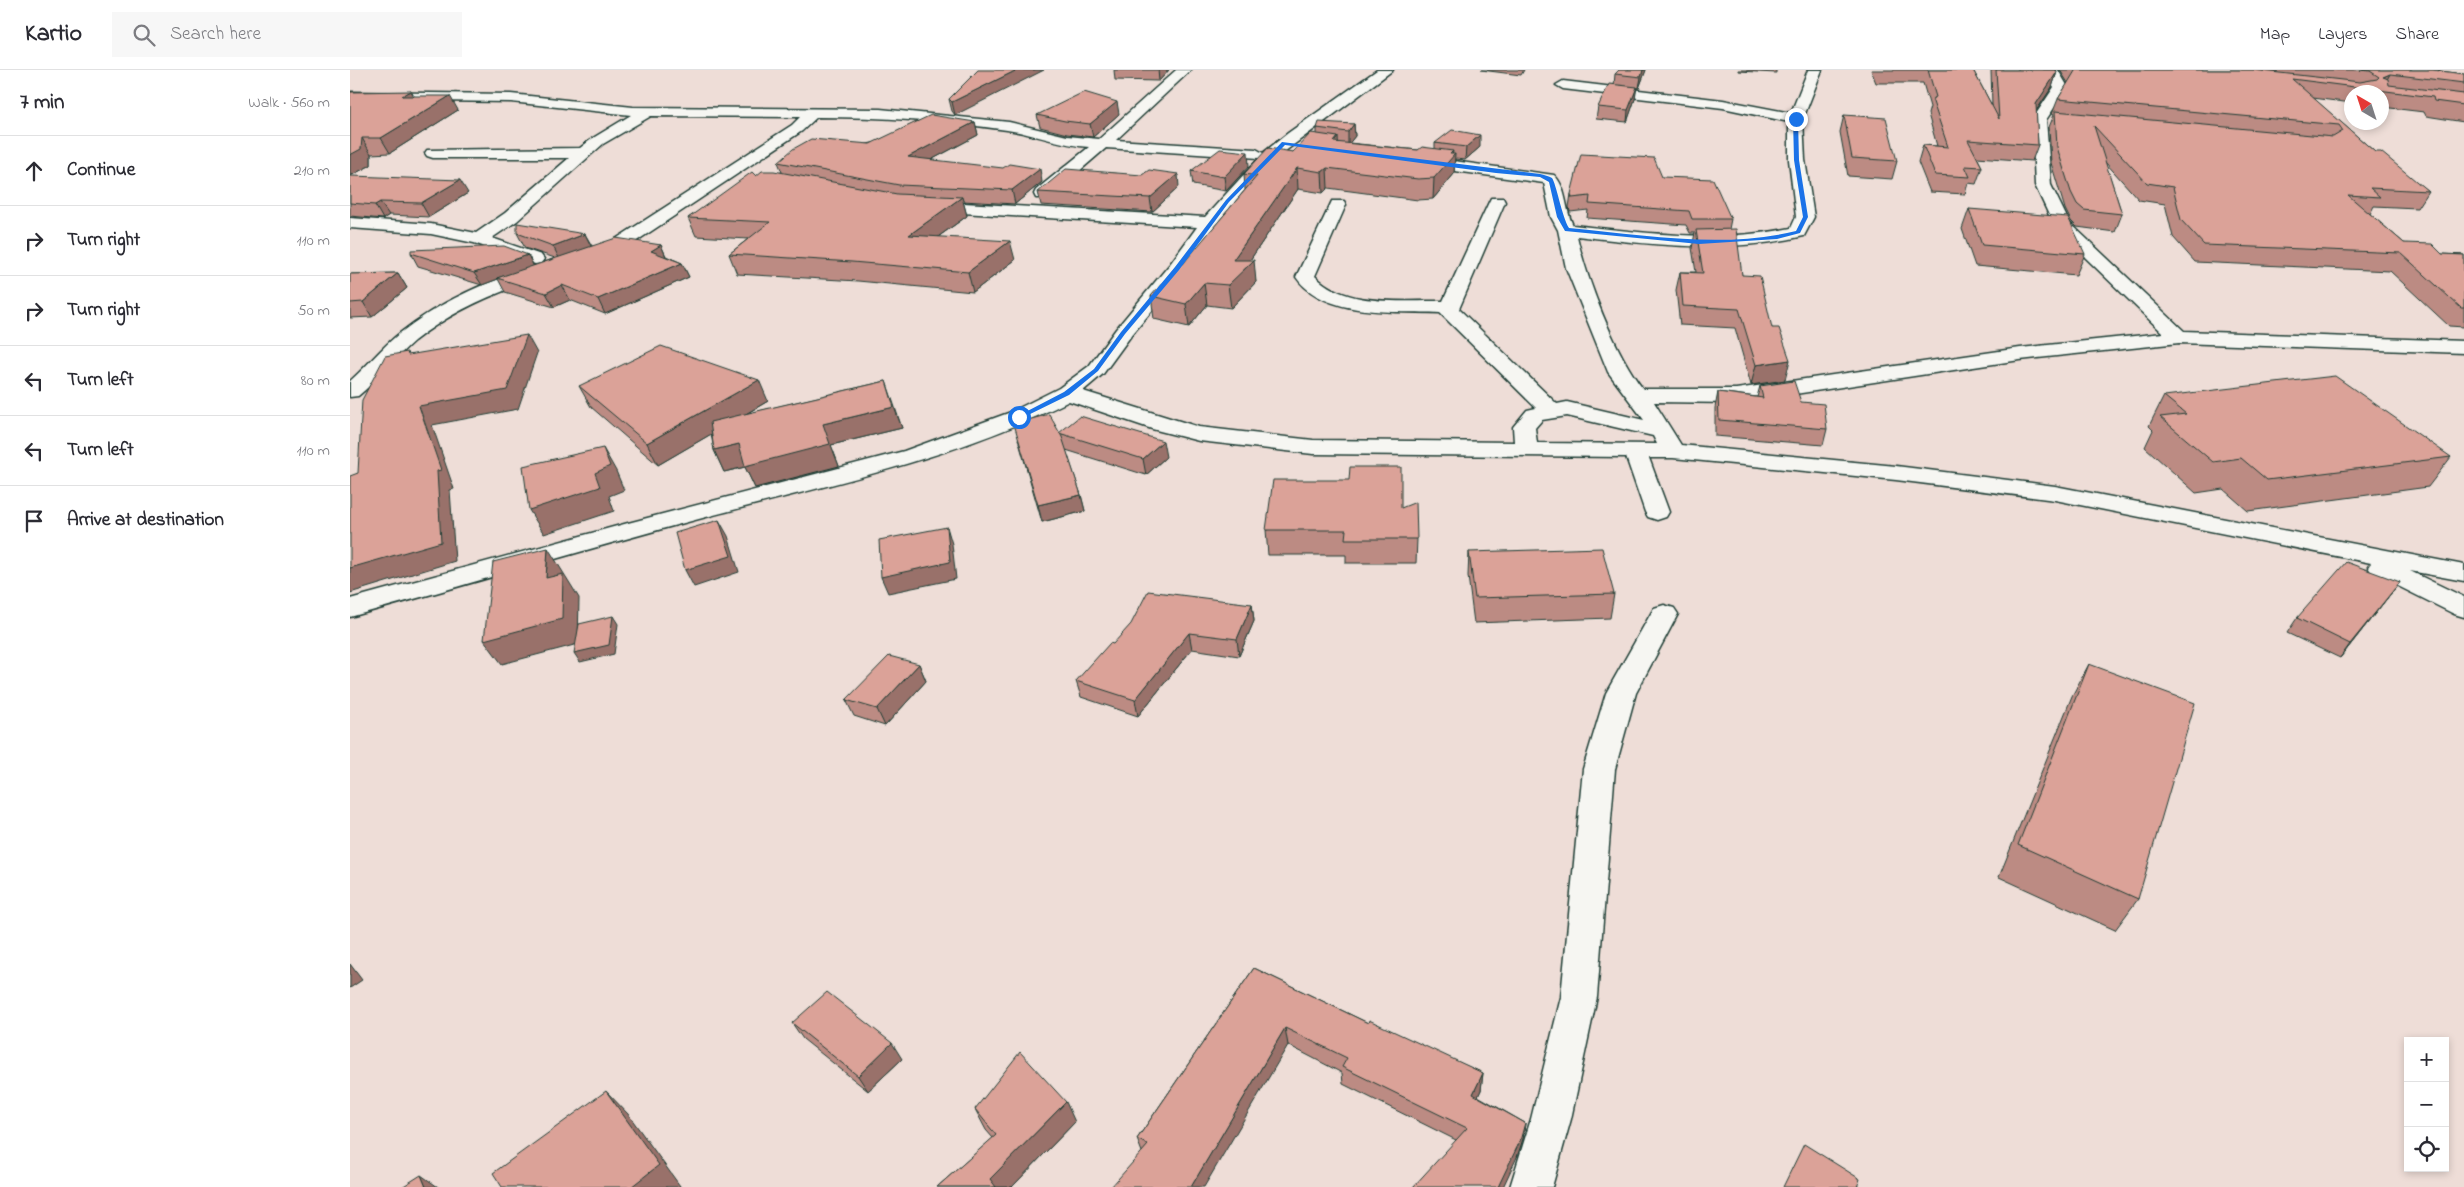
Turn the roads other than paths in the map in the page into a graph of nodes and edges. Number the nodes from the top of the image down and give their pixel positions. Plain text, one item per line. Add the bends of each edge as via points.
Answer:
1 (1184, 70) edge
2 (1386, 70) edge
3 (1816, 70) edge
4 (2051, 70) edge
5 (1564, 85) dead end
6 (350, 96) edge
7 (648, 111) junction
8 (814, 112) junction
9 (1796, 119) junction
10 (2039, 120) junction
11 (2058, 122) edge
12 (1103, 143) junction
13 (1286, 148) junction
14 (434, 153) dead end
15 (584, 153) junction
16 (1400, 159) edge
17 (717, 181) junction
18 (745, 182) edge
19 (1497, 202) dead end
20 (913, 205) edge
21 (1338, 205) dead end
22 (1022, 210) junction
23 (1210, 222) junction
24 (350, 223) edge
25 (1567, 230) junction
26 (479, 239) junction
27 (560, 265) junction
28 (1450, 310) junction
29 (2179, 337) junction
30 (2464, 347) edge
31 (350, 390) edge
32 (1067, 393) junction
33 (1637, 395) junction
34 (1552, 412) junction
35 (1661, 431) junction
36 (1527, 451) junction
37 (1635, 451) junction
38 (1673, 451) junction
39 (1657, 512) dead end
40 (2345, 551) junction
41 (2464, 573) edge
42 (350, 608) edge
43 (2464, 608) edge
44 (1664, 614) dead end
45 (1531, 1187) edge

1 - 12 street
2 - 13 street
3 - 9 street
4 - 10 street via 2061,87
5 - 9 street via 1723,104
6 - 7 street via 511,98 589,108
7 - 8 street
7 - 15 street
8 - 12 street via 880,112 961,120 1009,126 1067,141
8 - 17 street via 797,128
9 - 25 street via 1797,160 1805,217 1798,232 1777,237 1699,242
10 - 11 street
10 - 29 street via 2043,185 2061,224
12 - 13 street
12 - 22 street
13 - 23 street
14 - 15 street
15 - 26 street via 511,217
16 - 25 street via 1548,178
17 - 18 street
17 - 27 street via 614,248 588,260
19 - 28 street
20 - 22 street
21 - 28 street via 1305,277 1318,290 1336,298 1362,303 1445,307
22 - 23 street
23 - 32 street via 1096,370
24 - 26 street via 431,229
25 - 33 street via 1575,268 1602,334 1619,372
26 - 27 street
27 - 31 street via 475,296 450,310 409,336
28 - 34 street
29 - 30 street
29 - 33 street via 2020,354 1736,396
32 - 36 street via 1198,434 1313,446
32 - 42 street via 1019,417 912,456
33 - 35 street
34 - 35 street via 1567,409
34 - 36 street via 1535,415 1524,427
35 - 38 street
36 - 37 street
37 - 38 street
37 - 39 street
38 - 40 street via 2056,493
40 - 41 street
40 - 43 street
44 - 45 street via 1621,693 1598,769 1579,997 1551,1119

